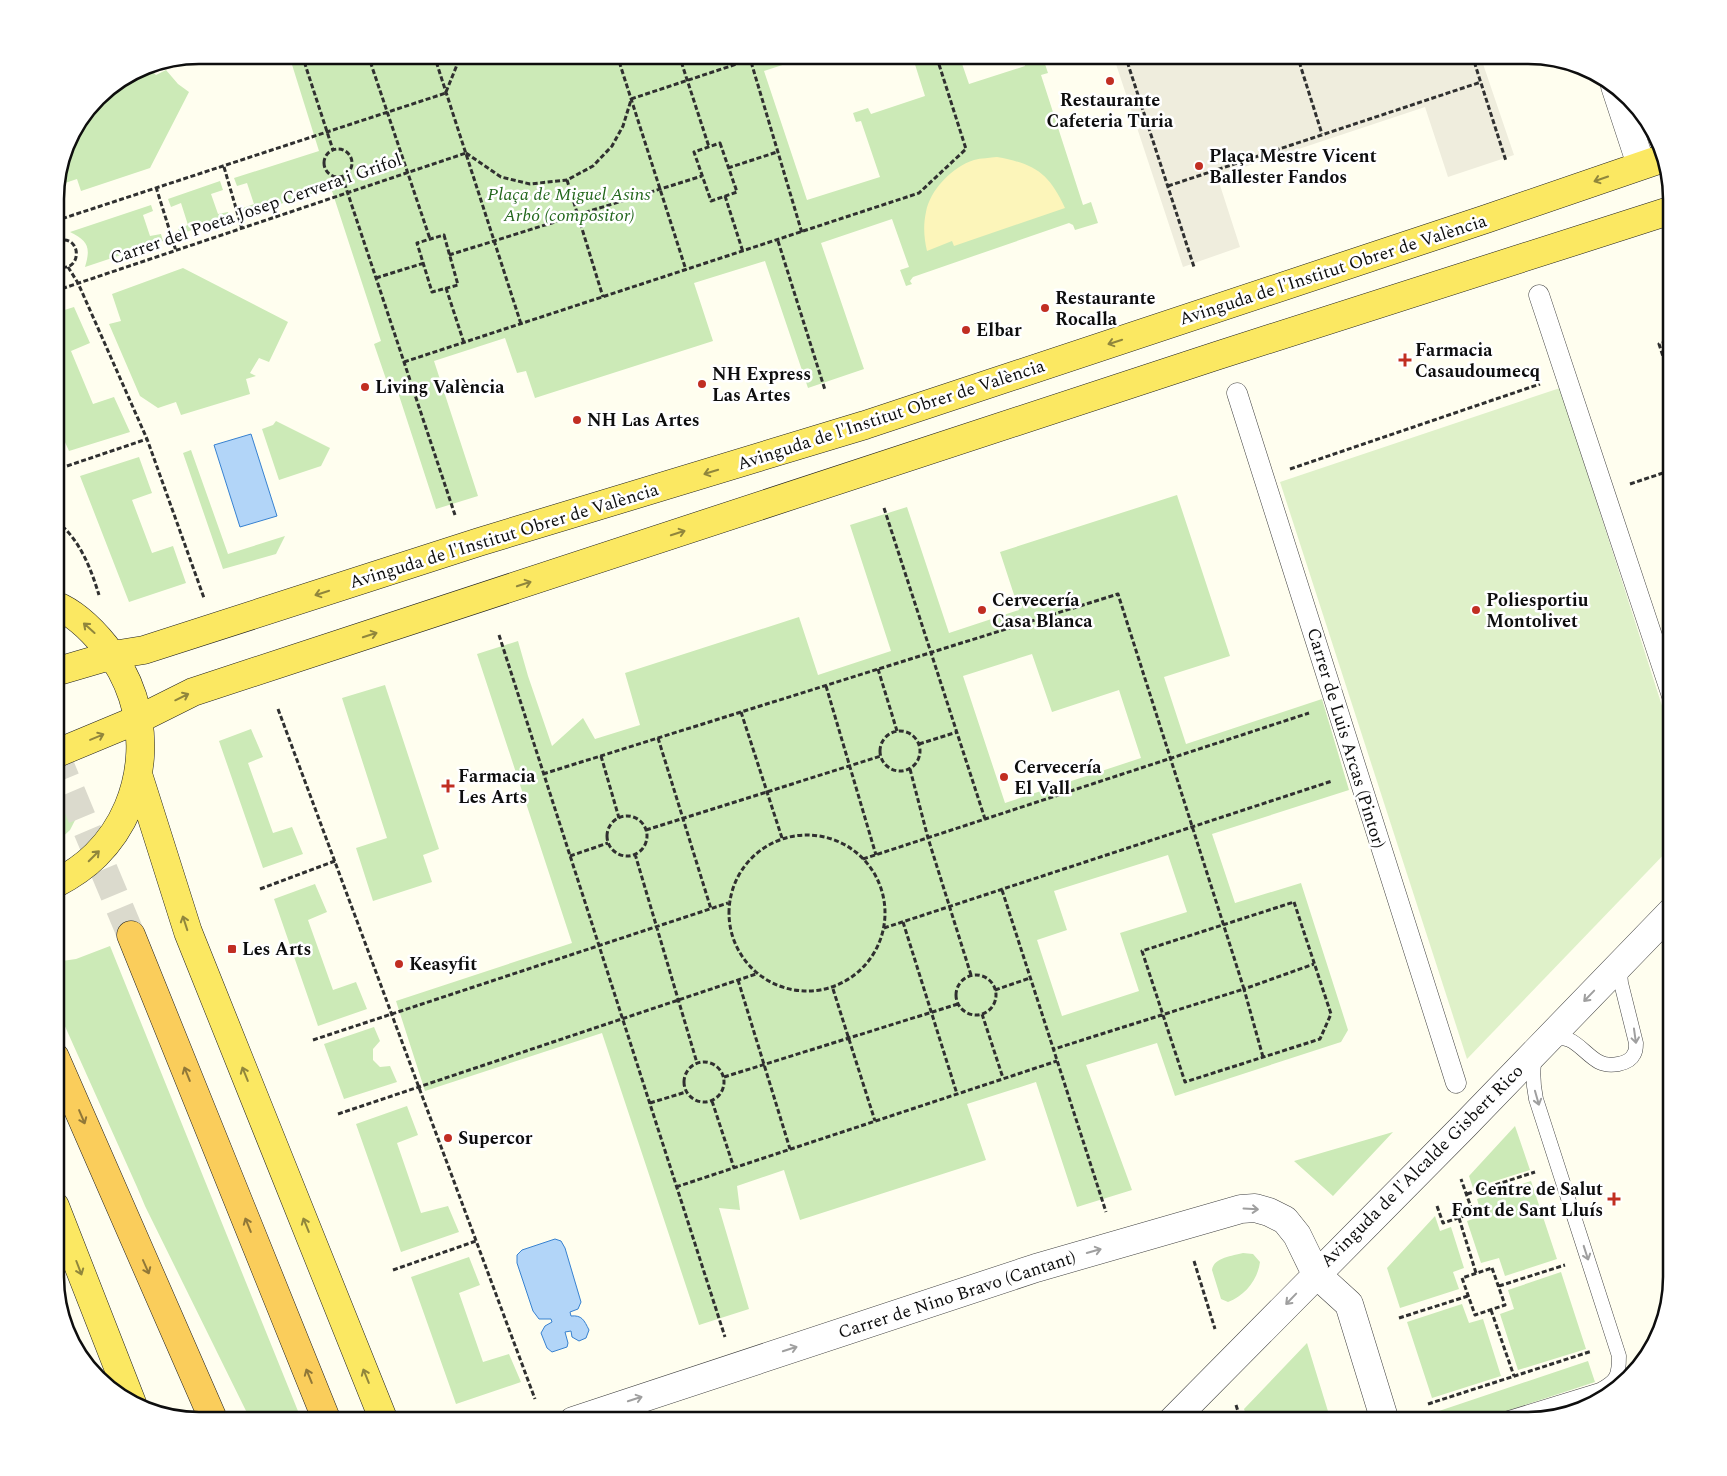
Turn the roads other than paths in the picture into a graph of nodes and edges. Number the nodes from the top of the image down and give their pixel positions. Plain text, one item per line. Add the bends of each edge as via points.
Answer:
1 (1629, 109) edge
2 (1652, 161) edge
3 (1663, 213) edge
4 (1539, 295) dead end
5 (1237, 394) dead end
6 (64, 607) edge
7 (113, 655) junction
8 (64, 669) edge
9 (1663, 669) edge
10 (139, 719) junction
11 (64, 750) edge
12 (138, 774) junction
13 (64, 879) edge
14 (1663, 920) edge
15 (131, 935) tunnel mouth
16 (1628, 956) junction
17 (1538, 1048) junction
18 (64, 1078) edge
19 (1456, 1083) dead end
20 (64, 1229) edge
21 (1316, 1274) junction
22 (1614, 1381) edge
23 (1608, 1386) edge
24 (128, 1392) edge
25 (210, 1412) edge
26 (323, 1412) edge
27 (380, 1412) edge
28 (600, 1412) edge
29 (1181, 1412) edge
30 (1382, 1412) edge
31 (1528, 1412) edge

1 - 2 street
2 -> 7 main road, Avinguda de l'Institut Obrer de València via 865,425 479,542 144,650
10 -> 3 main road via 202,689
4 - 9 street
5 - 19 street, Carrer de Luis Arcas (Pintor)
7 -> 6 main road via 98,636
7 - 8 main road, Avinguda de l'Institut Obrer de València
7 - 10 main road via 129,685
11 -> 10 main road
10 - 12 main road
13 -> 12 main road via 96,855 115,831 130,804
27 -> 12 main road via 188,932
14 - 16 street, Avinguda de l'Alcalde Gisbert Rico
26 -> 15 highway
16 -> 17 street, Avinguda de l'Alcalde Gisbert Rico
16 -> 17 lane via 1620,973 1636,1043 1631,1058 1622,1063 1604,1064 1564,1038 1554,1039
17 - 21 street, Avinguda de l'Alcalde Gisbert Rico
17 -> 22 lane via 1532,1067 1536,1099 1619,1356 1618,1376
18 -> 25 highway
20 -> 24 main road
28 -> 21 street, Carrer de Nino Bravo (Cantant) via 1036,1268 1241,1209 1255,1208 1285,1220 1297,1235
21 -> 29 street, Avinguda de l'Alcalde Gisbert Rico
21 - 30 street via 1349,1304
23 -> 31 lane

